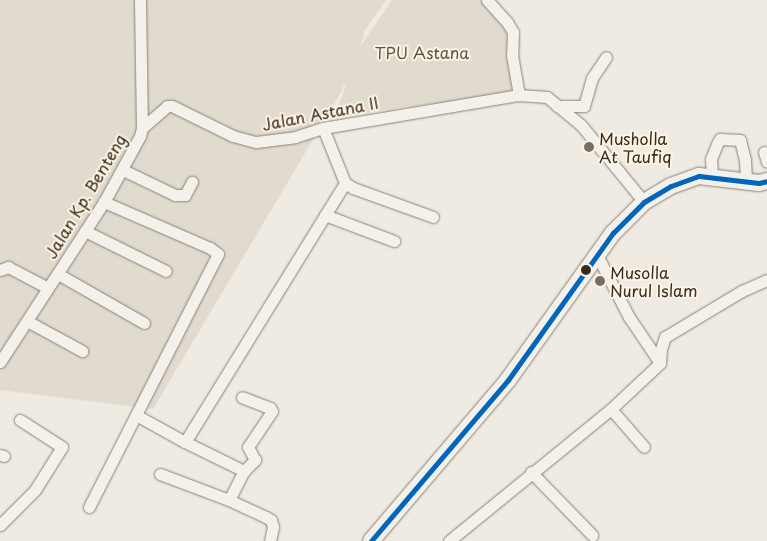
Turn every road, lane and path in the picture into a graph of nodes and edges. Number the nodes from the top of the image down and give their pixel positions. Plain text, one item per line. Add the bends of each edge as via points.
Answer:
1 (140, 0) edge
2 (487, 0) edge
3 (606, 57) dead end
4 (519, 95) junction
5 (557, 106) junction
6 (142, 128) junction
7 (323, 128) junction
8 (123, 170) junction
9 (712, 178) junction
10 (746, 181) junction
11 (767, 181) edge
12 (192, 182) dead end
13 (345, 183) junction
14 (104, 202) junction
15 (644, 202) junction
16 (326, 215) junction
17 (433, 217) dead end
18 (85, 231) junction
19 (394, 240) dead end
20 (597, 254) junction
21 (0, 270) edge
22 (166, 271) dead end
23 (58, 274) junction
24 (767, 280) edge
25 (48, 288) junction
26 (27, 320) junction
27 (144, 323) dead end
28 (82, 350) dead end
29 (0, 362) edge
30 (660, 363) junction
31 (242, 397) dead end
32 (611, 409) junction
33 (136, 415) junction
34 (20, 420) dead end
35 (185, 442) junction
36 (644, 447) dead end
37 (244, 472) junction
38 (531, 472) junction
39 (160, 474) dead end
40 (229, 500) junction
41 (90, 507) dead end
42 (0, 525) edge
43 (592, 535) dead end
44 (270, 541) edge
45 (371, 541) edge
46 (449, 541) edge

1 - 6 street, Jalan Kp. Benteng
2 - 4 street via 513,32 514,74
3 - 5 street via 592,78 584,106
4 - 5 street, Jalan Astana II via 547,97
4 - 7 street, Jalan Astana II
5 - 15 street via 581,124
6 - 7 street, Jalan Astana II via 167,106 243,140 256,142 295,138
6 - 8 street, Jalan Kp. Benteng
7 - 13 street
8 - 12 street via 175,195 185,195
8 - 14 street, Jalan Kp. Benteng
9 - 10 main road
9 - 10 street via 711,159 720,139 740,140
9 - 15 main road via 699,176 683,181
10 - 11 main road
13 - 16 street
13 - 17 street
14 - 18 street, Jalan Kp. Benteng
14 - 33 street via 218,254
15 - 20 main road
16 - 19 street
16 - 35 street
18 - 22 street
18 - 23 street, Jalan Kp. Benteng
20 - 30 street via 625,310
20 - 45 main road via 508,380
21 - 25 street via 8,267
23 - 25 street, Jalan Kp. Benteng
23 - 27 street
24 - 30 street via 742,291 666,337
25 - 26 street, Jalan Kp. Benteng
26 - 28 street
26 - 29 street, Jalan Kp. Benteng
30 - 32 street
31 - 37 street via 272,411 248,447 255,460
32 - 36 street
32 - 38 street
33 - 35 street
33 - 41 street
34 - 42 street via 62,446 35,490
35 - 37 street
37 - 40 street
38 - 43 street
38 - 46 street
39 - 40 street
40 - 44 street via 270,520 273,527

